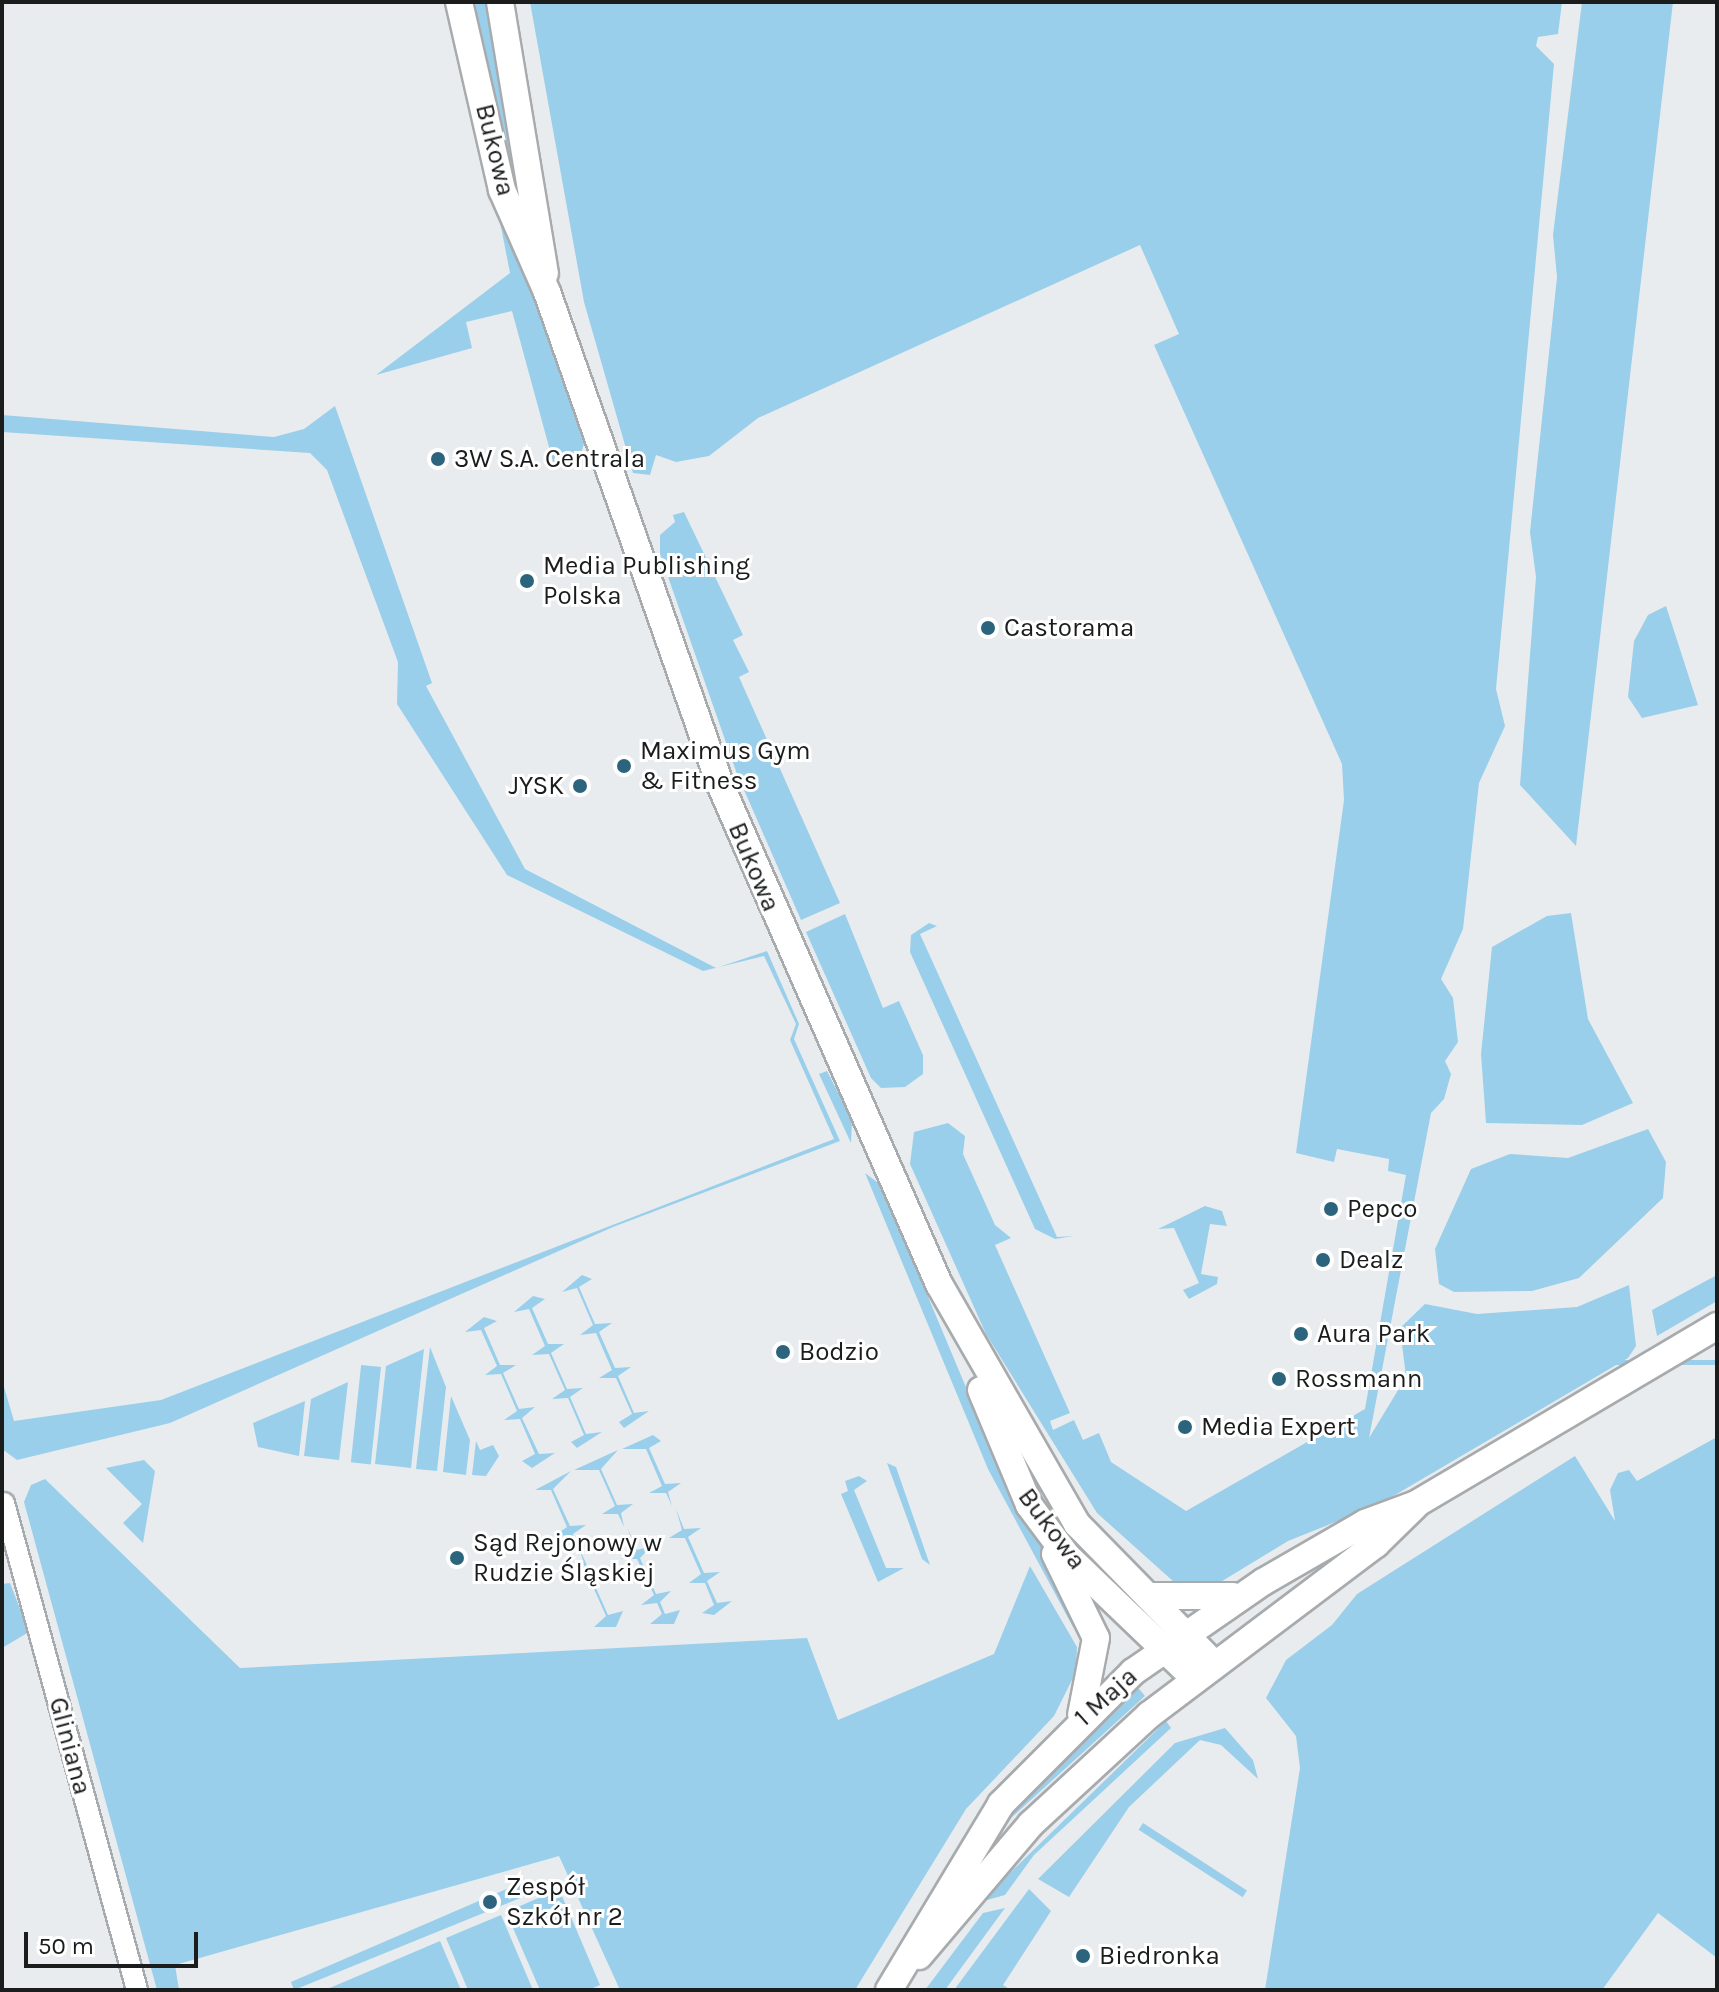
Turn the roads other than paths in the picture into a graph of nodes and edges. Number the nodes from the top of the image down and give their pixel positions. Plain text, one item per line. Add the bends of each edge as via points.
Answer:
1 (459, 2) edge
2 (500, 2) edge
3 (547, 292) junction
4 (1717, 1326) edge
5 (964, 1338) junction
6 (4, 1503) dead end
7 (1416, 1504) junction
8 (1029, 1505) junction
9 (1245, 1594) junction
10 (1149, 1596) junction
11 (1174, 1640) junction
12 (1204, 1670) junction
13 (1080, 1718) junction
14 (137, 1990) edge
15 (890, 1990) edge

1 - 3 street, Bukowa via 502,190
2 - 3 street, Bukowa
3 - 5 street, Bukowa via 757,878
4 - 7 street, 1 Maja
5 - 8 street, Bukowa
5 - 10 street, Bukowa via 1077,1524
6 - 14 street, Gliniana
7 - 9 street, 1 Maja via 1365,1523
7 - 12 street, 1 Maja via 1376,1544
8 - 11 street, Bukowa via 1067,1556
8 - 13 street via 1096,1638
9 - 10 street via 1200,1602
9 - 11 street, 1 Maja
10 - 11 street, Bukowa
11 - 12 street
11 - 13 street, 1 Maja
12 - 15 street, 1 Maja via 1031,1824
13 - 15 street, 1 Maja via 1001,1804

